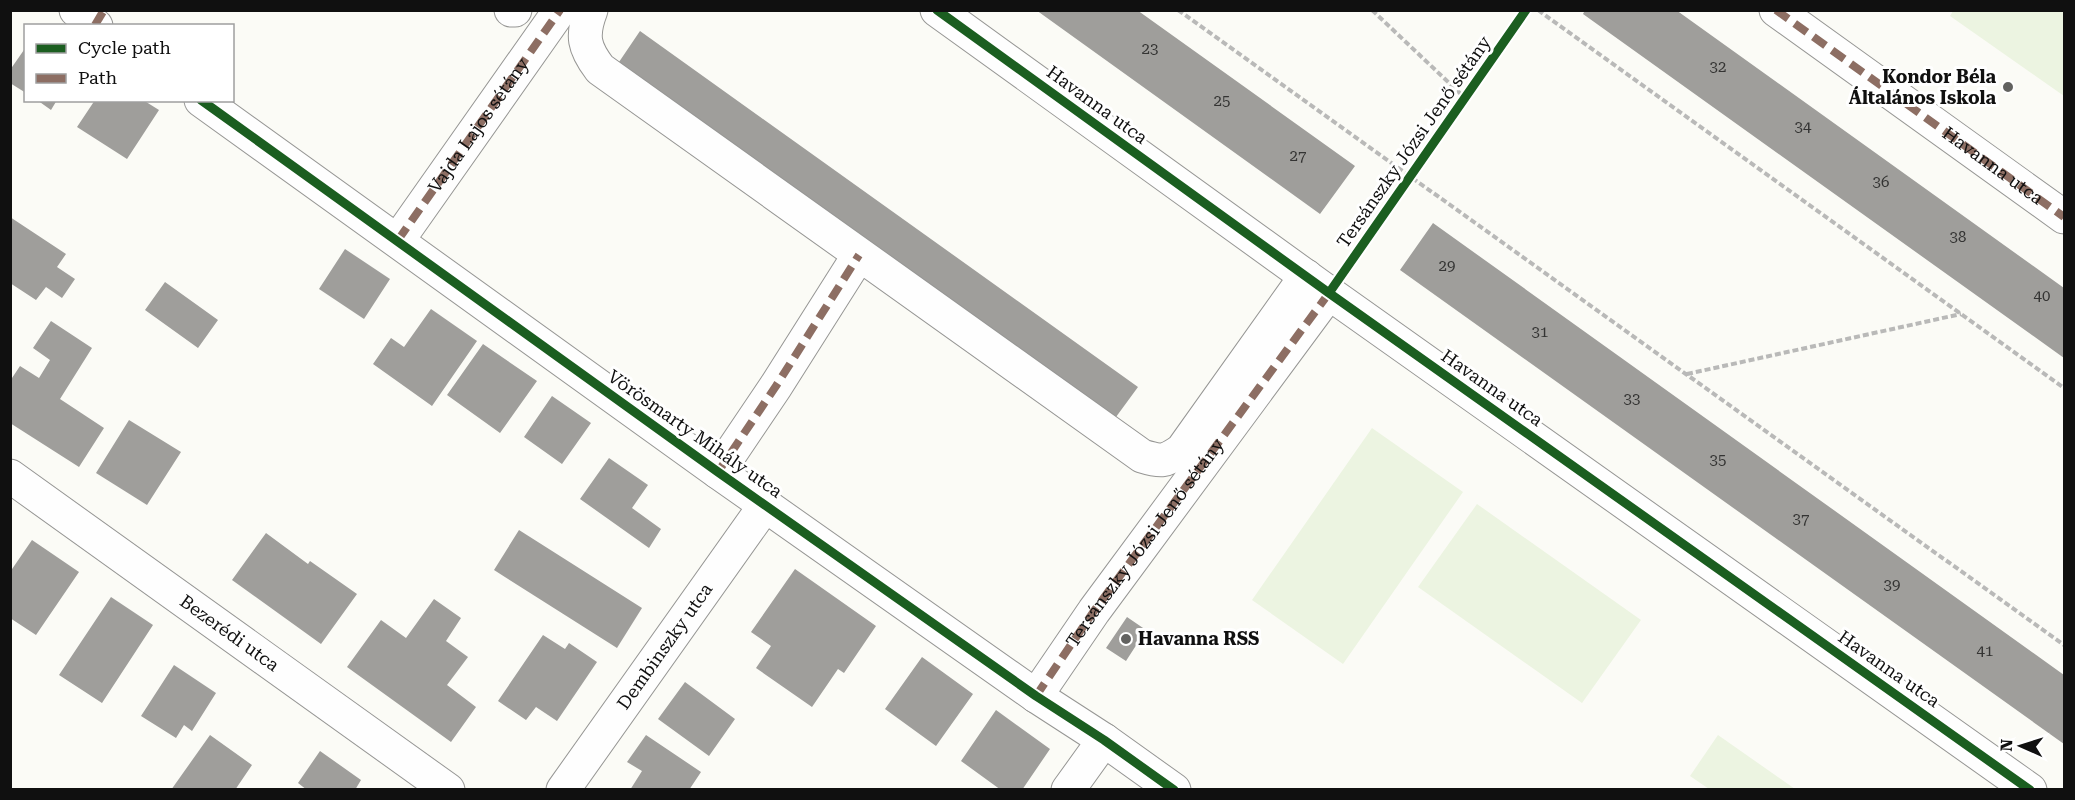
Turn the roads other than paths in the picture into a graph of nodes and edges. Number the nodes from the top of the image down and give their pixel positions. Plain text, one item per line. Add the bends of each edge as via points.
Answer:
1 (560, 10) edge
2 (591, 10) edge
3 (937, 10) edge
4 (1776, 10) edge
5 (204, 102) edge
6 (2064, 217) edge
7 (398, 240) junction
8 (859, 255) junction
9 (1318, 284) junction
10 (718, 472) junction
11 (10, 476) edge
12 (766, 504) junction
13 (1036, 696) junction
14 (1104, 740) junction
15 (448, 789) edge
16 (563, 789) edge
17 (1068, 789) edge
18 (1174, 789) edge
19 (2030, 789) edge

1 - 7 street, Vajda Lajos sétány
2 - 8 street via 584,30 585,42 600,69
3 - 9 street, Havanna utca
4 - 6 street, Havanna utca
5 - 7 street, Vörösmarty Mihály utca
7 - 10 street, Vörösmarty Mihály utca
8 - 9 street via 1142,456 1157,460 1169,459 1182,450
8 - 10 street
9 - 13 street, Tersánszky Józsi Jenő sétány
9 - 19 street, Havanna utca
10 - 12 street, Vörösmarty Mihály utca
11 - 15 street, Bezerédi utca
12 - 13 street, Vörösmarty Mihály utca
12 - 16 street, Dembinszky utca
13 - 14 street, Vörösmarty Mihály utca
14 - 17 street
14 - 18 street, Vörösmarty Mihály utca

